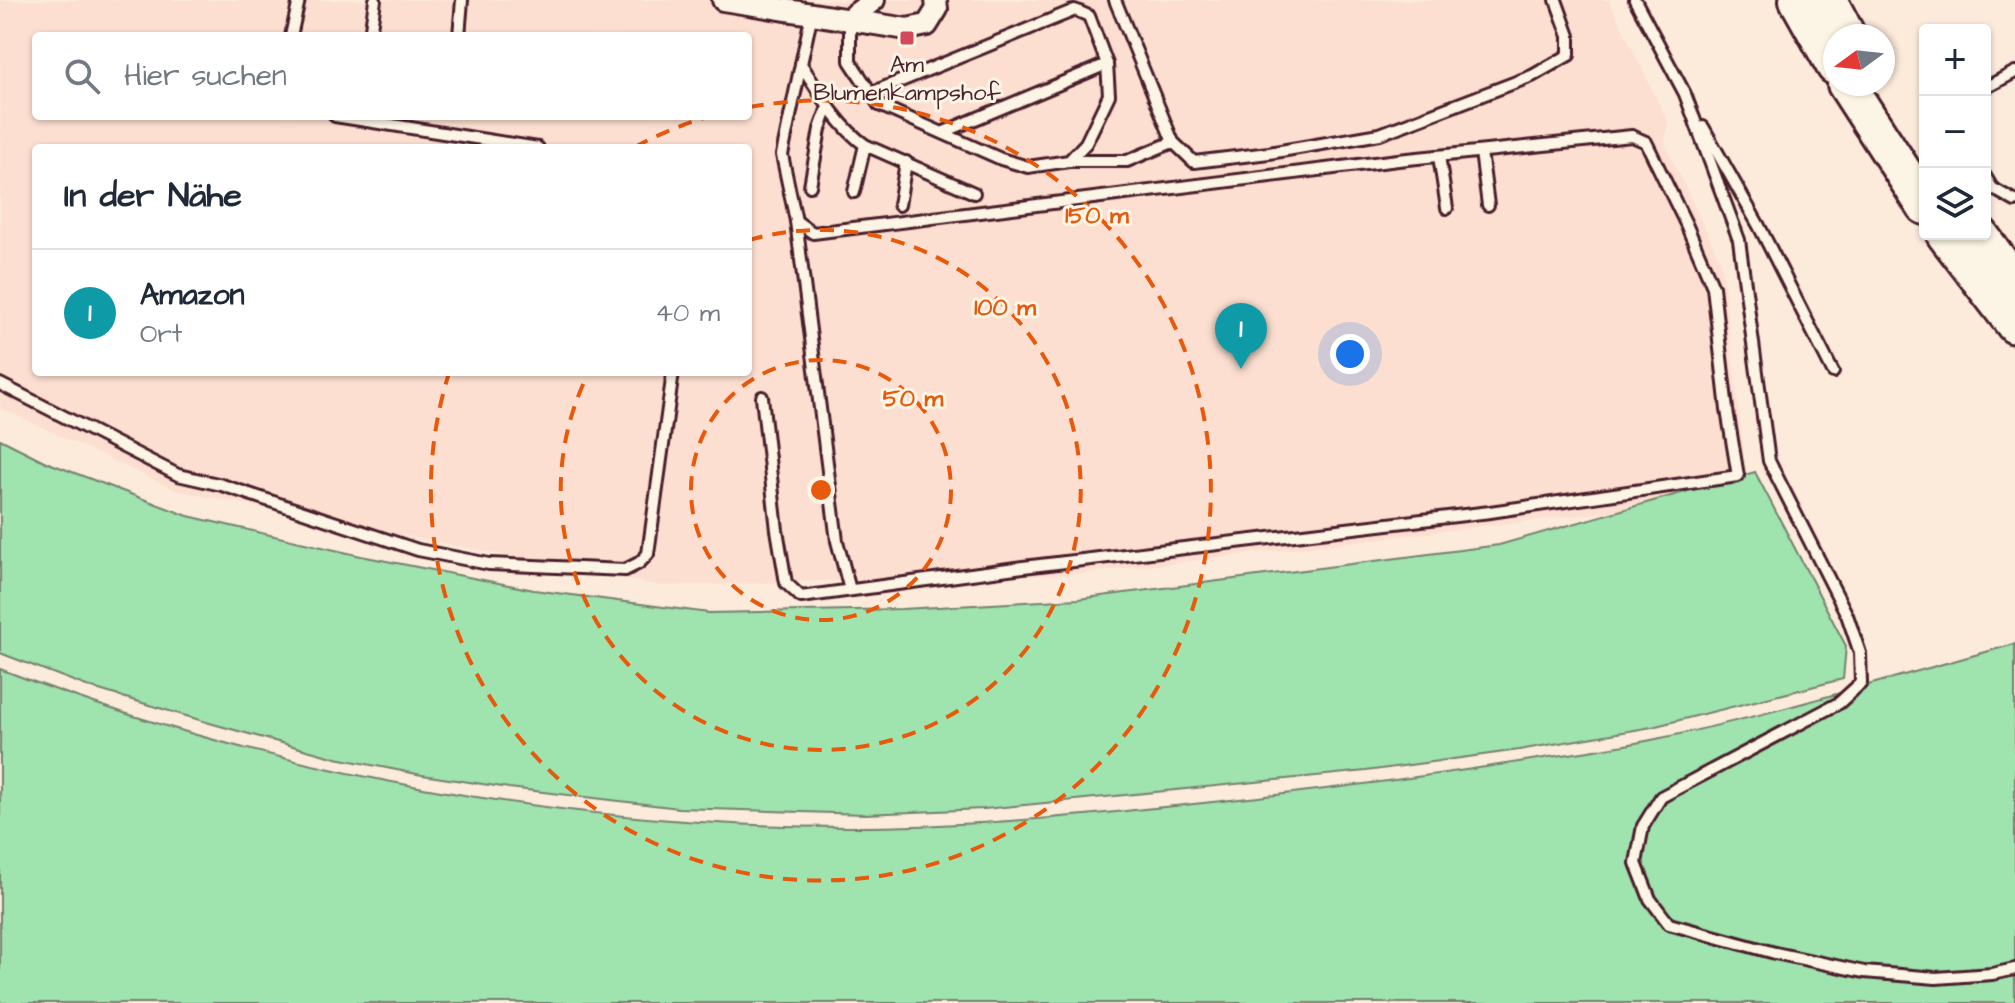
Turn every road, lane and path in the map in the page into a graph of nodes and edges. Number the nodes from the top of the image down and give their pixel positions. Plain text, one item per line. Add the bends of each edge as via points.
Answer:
1 (299, 0) edge
2 (375, 0) edge
3 (462, 0) edge
4 (723, 0) edge
5 (874, 0) edge
6 (936, 0) edge
7 (1115, 0) edge
8 (1556, 0) edge
9 (1635, 0) edge
10 (1798, 0) edge
11 (1828, 0) edge
12 (812, 13) junction
13 (850, 18) junction
14 (1841, 24) edge
15 (292, 32) edge
16 (371, 32) edge
17 (459, 32) edge
18 (1823, 45) edge
19 (801, 64) junction
20 (1107, 64) junction
21 (2015, 72) edge
22 (1991, 85) edge
23 (871, 93) junction
24 (1685, 94) junction
25 (1854, 96) edge
26 (1879, 96) edge
27 (828, 107) junction
28 (360, 120) edge
29 (944, 132) junction
30 (1173, 142) junction
31 (513, 144) edge
32 (865, 145) junction
33 (1481, 152) junction
34 (1919, 154) edge
35 (1439, 156) junction
36 (1069, 161) junction
37 (906, 162) junction
38 (810, 186) dead end
39 (1991, 186) edge
40 (854, 192) dead end
41 (974, 193) dead end
42 (1919, 197) edge
43 (2015, 201) edge
44 (899, 205) dead end
45 (1488, 205) dead end
46 (1447, 208) dead end
47 (796, 221) junction
48 (1950, 240) edge
49 (1983, 240) edge
50 (2015, 283) edge
51 (2015, 325) edge
52 (1833, 372) dead end
53 (672, 376) edge
54 (0, 384) edge
55 (762, 397) dead end
56 (850, 590) junction
57 (2015, 969) edge

1 - 15 lane
2 - 16 lane
3 - 17 lane
4 - 12 street
5 - 13 street
6 - 13 street via 927,25 907,29
7 - 30 lane
8 - 30 lane via 1569,36 1569,55 1532,76 1380,134 1194,162
9 - 24 lane
10 - 18 highway
11 - 14 highway
12 - 13 street
12 - 19 lane
13 - 23 lane via 850,61
19 - 27 lane
19 - 47 lane via 782,155
20 - 23 lane via 1089,16 1075,10
20 - 29 lane
20 - 36 lane via 1109,95 1086,143
21 - 22 lane
23 - 29 lane via 879,105
24 - 52 lane
24 - 57 lane via 1739,240 1769,461 1847,615 1860,653 1861,683 1839,703 1661,797 1643,826 1636,863 1650,899 1669,924 1713,938 1864,972 1936,978
25 - 42 highway
26 - 34 highway
27 - 32 lane
27 - 38 lane
28 - 31 lane
29 - 36 lane via 1028,167
30 - 36 lane via 1127,161
32 - 37 lane
32 - 40 lane
33 - 35 lane
33 - 45 lane
33 - 56 lane via 1632,136 1646,142 1713,287 1738,476 1490,512
35 - 46 lane
35 - 47 lane via 813,233
37 - 41 lane
37 - 44 lane
39 - 43 lane
47 - 56 lane via 837,541
48 - 51 highway
49 - 50 highway
53 - 54 lane via 648,554 625,570 489,564 418,550 178,475
55 - 56 lane via 786,583 801,597

